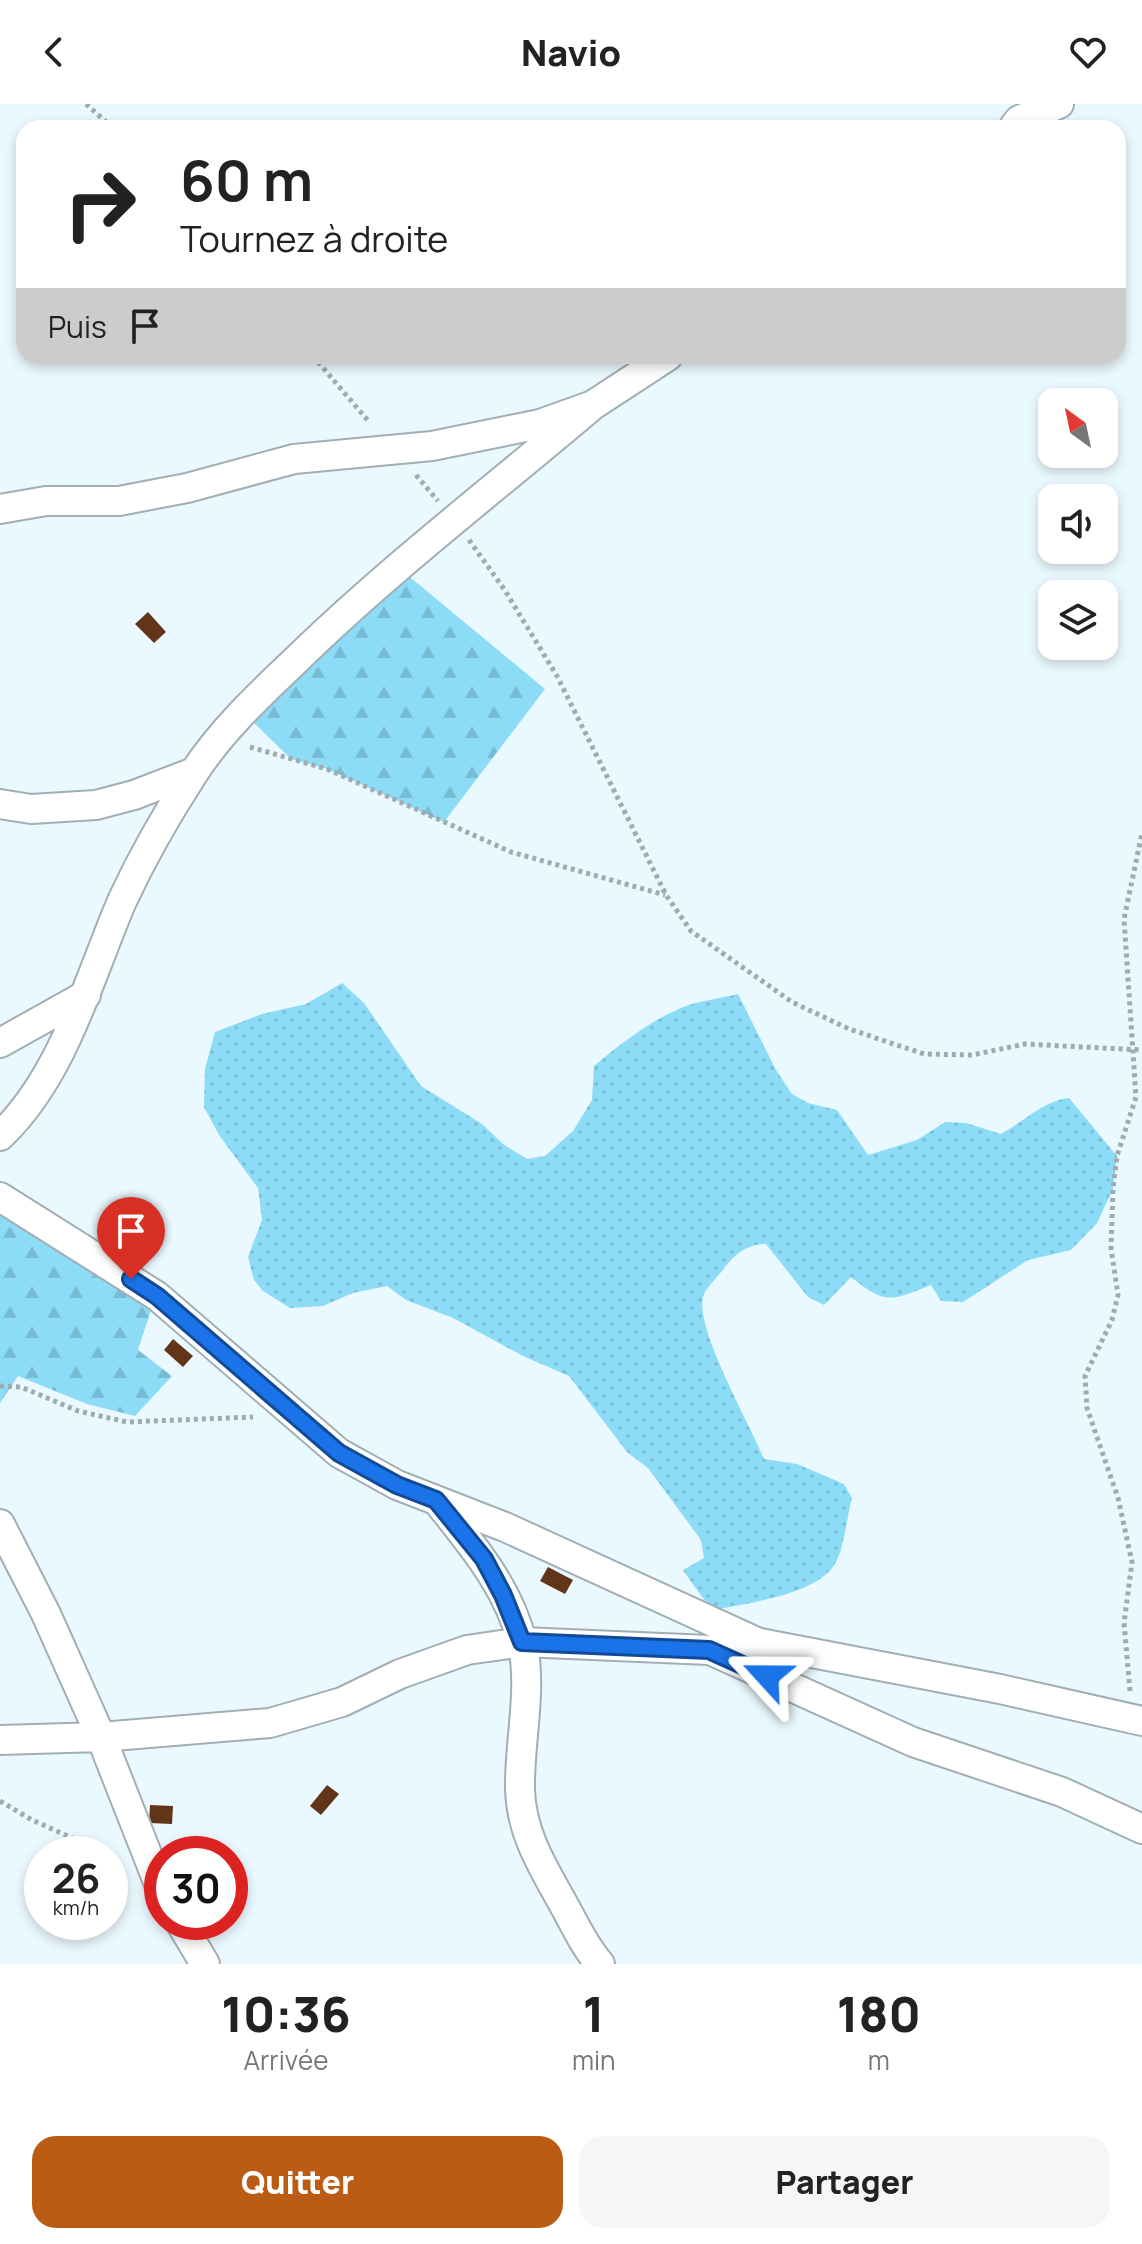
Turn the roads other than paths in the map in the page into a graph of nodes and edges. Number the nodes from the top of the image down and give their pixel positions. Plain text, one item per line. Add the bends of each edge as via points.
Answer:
1 (1059, 104) edge
2 (1019, 120) edge
3 (656, 364) edge
4 (593, 405) junction
5 (0, 509) edge
6 (194, 772) junction
7 (0, 804) edge
8 (86, 995) junction
9 (0, 1043) edge
10 (0, 1136) edge
11 (0, 1197) edge
12 (436, 1500) junction
13 (0, 1524) edge
14 (522, 1642) junction
15 (760, 1643) junction
16 (709, 1650) junction
17 (1139, 1720) edge
18 (101, 1737) junction
19 (0, 1740) edge
20 (1142, 1829) edge
21 (144, 1846) edge
22 (191, 1940) edge
23 (205, 1964) edge
24 (600, 1964) edge

1 - 2 street
3 - 4 street
4 - 5 street via 540,424 432,446 294,459 119,501 46,501
4 - 6 street via 334,623 243,712
6 - 7 street via 96,805 31,809
6 - 8 street via 132,881
8 - 9 street
8 - 10 street via 32,1097
11 - 12 street via 157,1296 339,1453
12 - 14 street via 484,1559
12 - 15 street
13 - 18 street
14 - 16 street
14 - 18 street via 467,1650 342,1702 270,1723
14 - 24 street via 522,1817 533,1848
15 - 16 street
15 - 17 street
16 - 20 street via 913,1742 1062,1792
18 - 19 street
18 - 21 street
22 - 23 street

